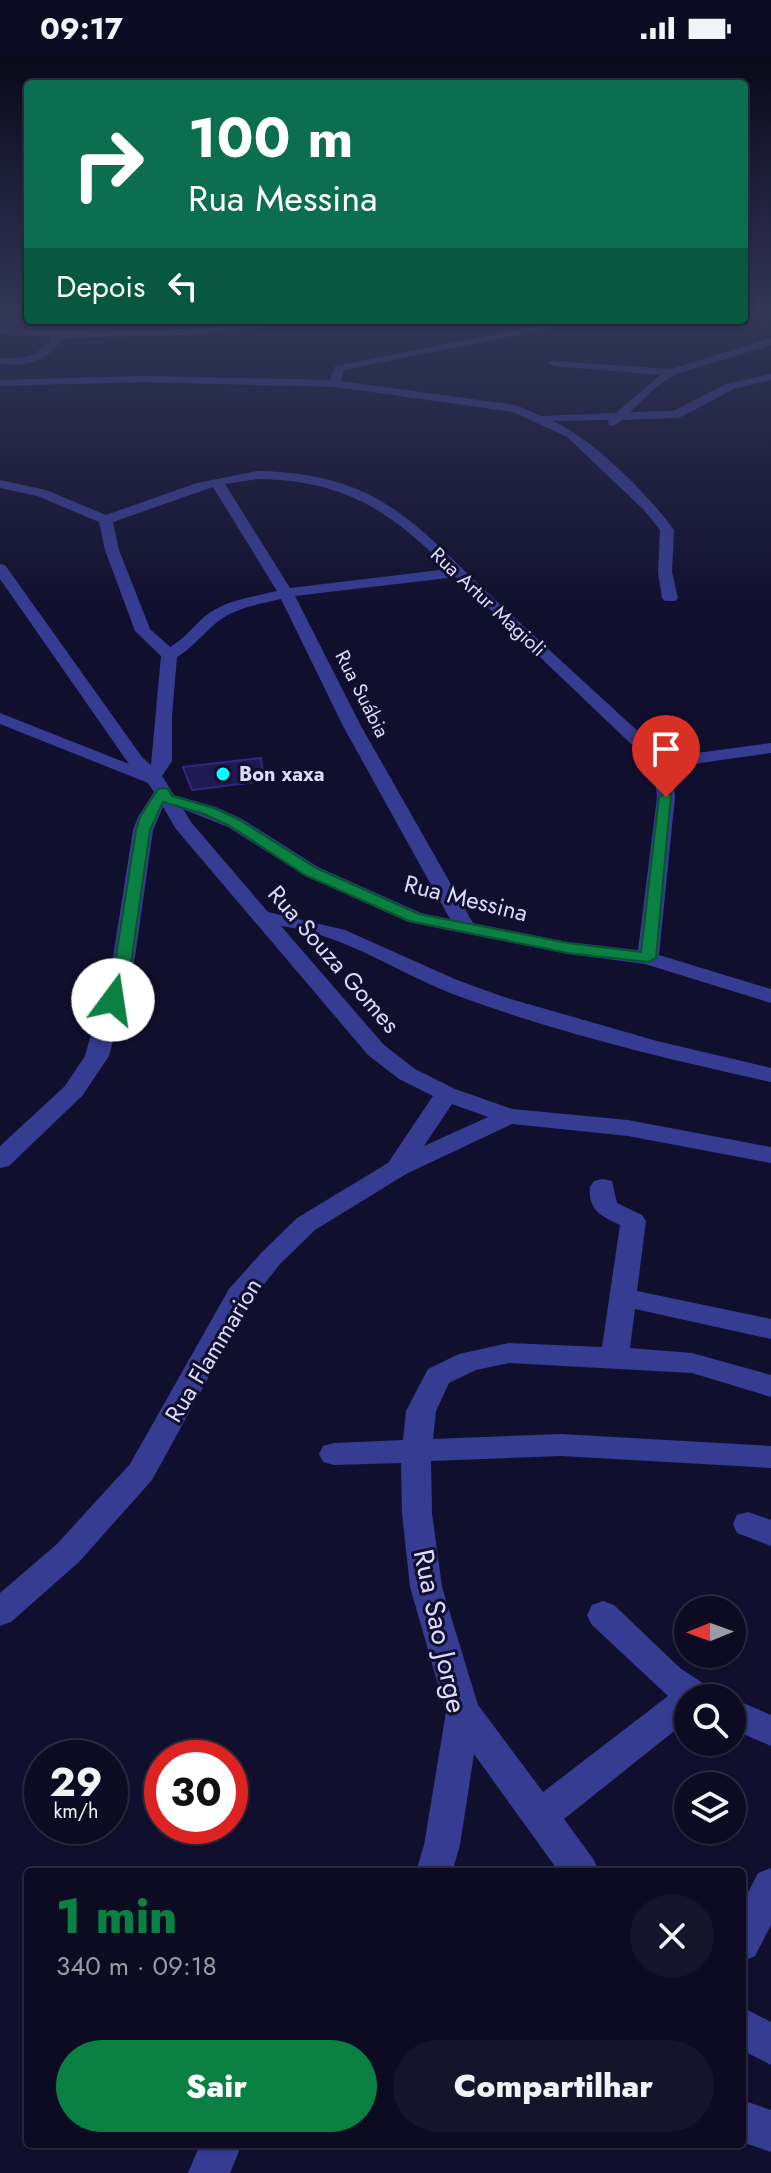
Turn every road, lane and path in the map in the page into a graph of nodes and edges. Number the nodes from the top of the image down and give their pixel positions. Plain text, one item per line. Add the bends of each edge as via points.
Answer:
1 (524, 413) edge
2 (623, 413) edge
3 (679, 413) edge
4 (540, 418) junction
5 (617, 418) junction
6 (593, 439) junction
7 (217, 482) junction
8 (0, 484) edge
9 (106, 520) junction
10 (0, 568) edge
11 (460, 572) junction
12 (286, 593) junction
13 (670, 598) dead end
14 (169, 655) junction
15 (0, 718) edge
16 (771, 748) edge
17 (662, 763) junction
18 (160, 787) junction
19 (262, 917) junction
20 (466, 929) junction
21 (648, 958) junction
22 (771, 996) edge
23 (771, 1075) edge
24 (447, 1094) junction
25 (509, 1116) junction
26 (771, 1155) edge
27 (0, 1160) edge
28 (397, 1168) junction
29 (603, 1187) dead end
30 (623, 1297) junction
31 (771, 1329) edge
32 (615, 1357) junction
33 (771, 1386) edge
34 (417, 1450) junction
35 (334, 1454) dead end
36 (771, 1457) edge
37 (0, 1612) edge
38 (603, 1615) dead end
39 (675, 1684) edge
40 (463, 1712) junction
41 (674, 1712) edge
42 (746, 1719) edge
43 (771, 1731) edge
44 (539, 1817) junction
45 (435, 1868) edge
46 (578, 1868) edge
47 (771, 1886) edge
48 (746, 1935) edge
49 (746, 2029) edge
50 (771, 2045) edge
51 (746, 2122) edge
52 (771, 2131) edge
53 (219, 2148) edge
54 (209, 2173) edge

1 - 4 street
2 - 5 street
3 - 5 street
4 - 5 street
4 - 6 street
5 - 6 street
6 - 13 street via 667,530
7 - 9 street, Rua Artur Magioli
7 - 11 street, Rua Artur Magioli via 284,474 341,484 386,508
7 - 12 street, Rua Suábia
8 - 9 street via 41,493
9 - 14 street via 143,631
10 - 18 street, Rua Souza Gomes via 136,761
11 - 12 street
11 - 17 street, Rua Artur Magioli
12 - 14 street via 225,610
12 - 20 street, Rua Suábia via 352,726
14 - 18 street
15 - 18 street, Rua Messina
16 - 17 street
17 - 21 street via 666,797
18 - 19 street, Rua Souza Gomes via 183,825
18 - 20 street, Rua Messina via 361,895 415,918
18 - 27 street via 143,830 124,957 97,1056 74,1091
19 - 23 street via 321,926 450,985 541,1015
19 - 24 street, Rua Souza Gomes via 376,1050 407,1074
20 - 21 street, Rua Messina
21 - 22 street, Rua Messina
24 - 25 street, Rua Souza Gomes
24 - 28 street
25 - 26 street, Rua Souza Gomes via 628,1128
25 - 28 street, Rua Flammarion
28 - 37 street, Rua Flammarion via 306,1224 271,1258 239,1296 141,1472 68,1553
29 - 30 street via 606,1208 633,1221
30 - 31 street
30 - 32 street
32 - 33 street, Rua Sao Jorge via 692,1363
32 - 34 street, Rua Sao Jorge via 509,1353 469,1361 438,1376 421,1411
34 - 35 street
34 - 36 street via 561,1445
34 - 40 street, Rua Sao Jorge via 417,1513 426,1587
38 - 39 street
40 - 44 street
40 - 45 street, Rua Sao Jorge
41 - 44 street
42 - 43 street
44 - 46 street
47 - 48 street
49 - 50 street
51 - 52 street
53 - 54 street

